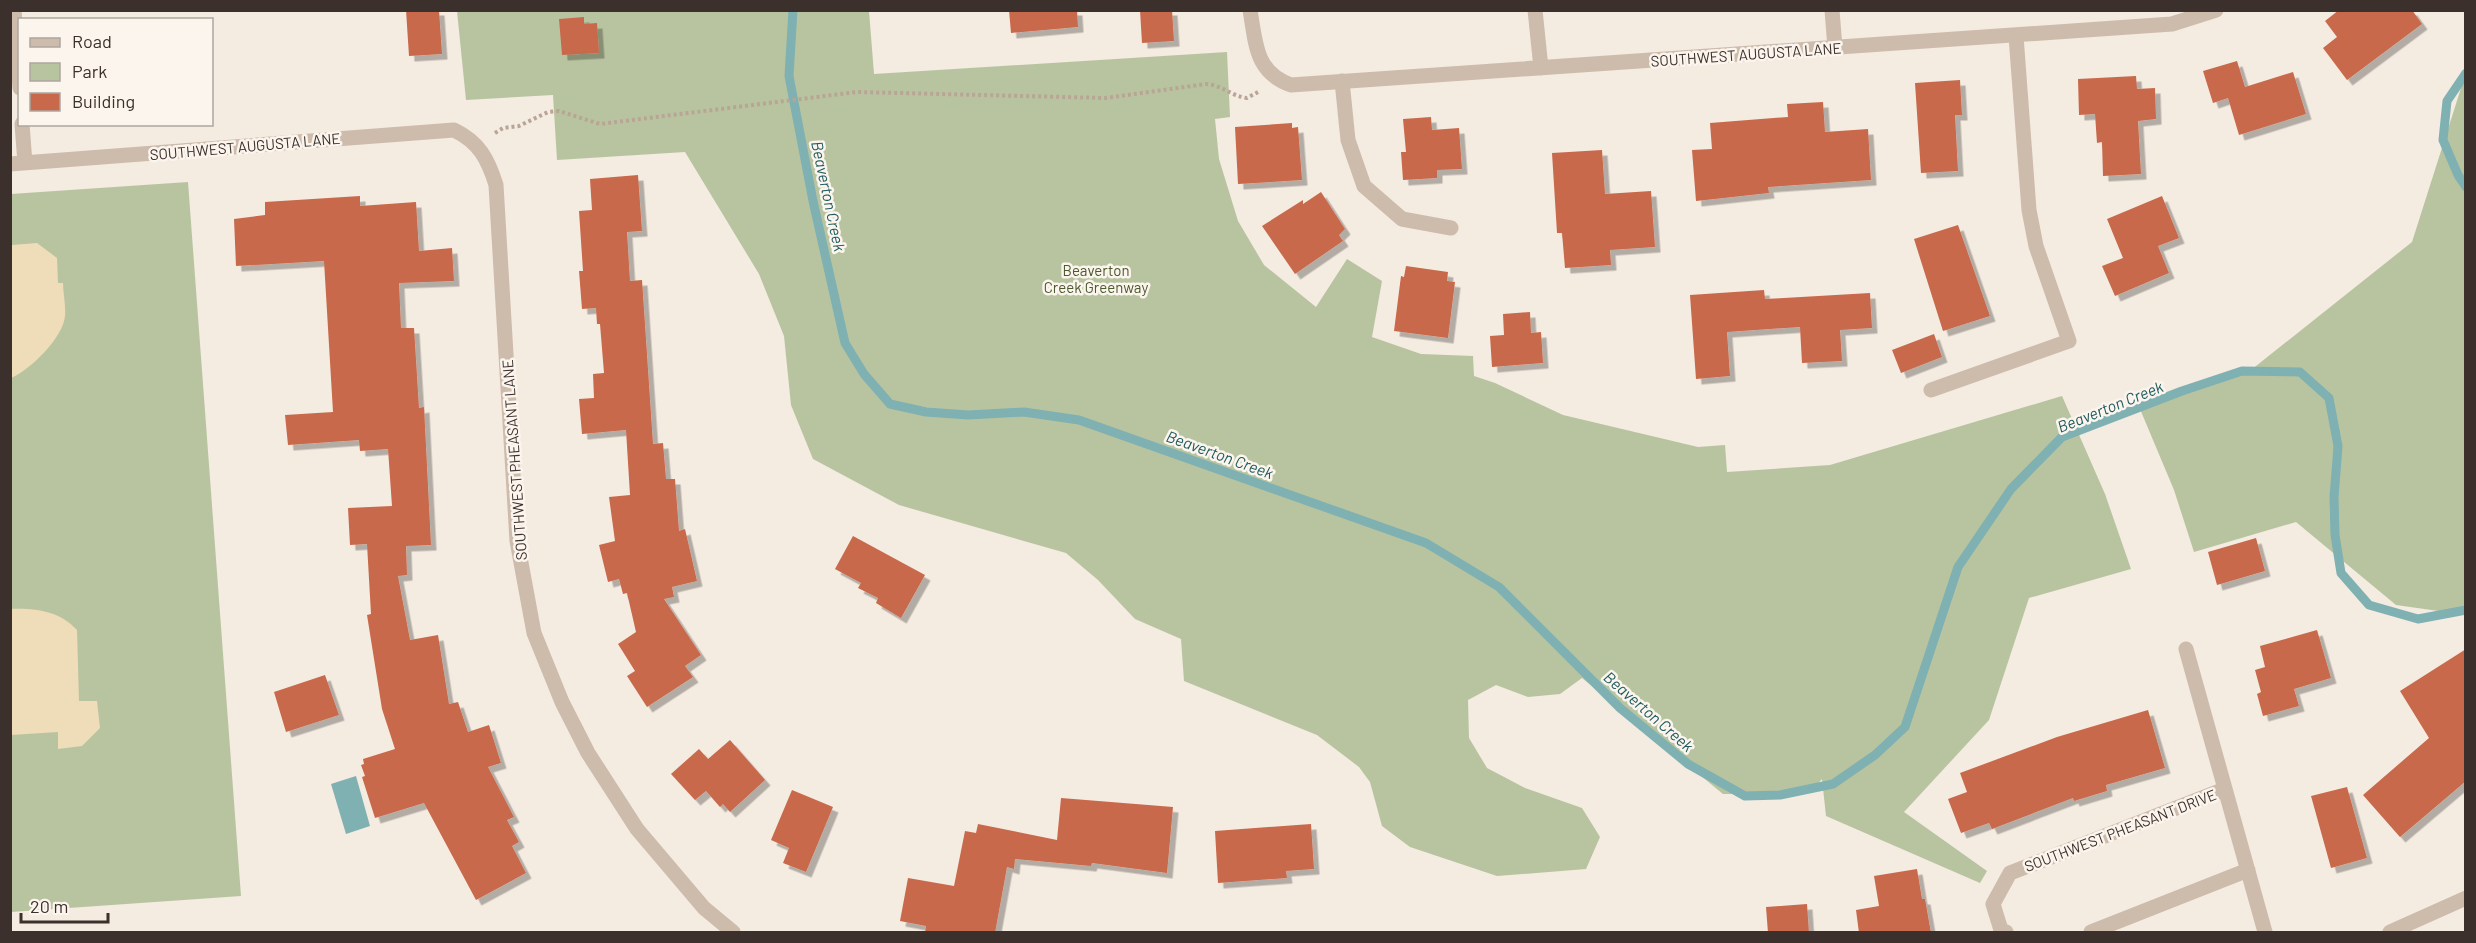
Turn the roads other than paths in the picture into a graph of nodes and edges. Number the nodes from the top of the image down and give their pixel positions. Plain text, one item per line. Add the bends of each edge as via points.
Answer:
1 (14, 10) edge
2 (1250, 10) edge
3 (1535, 10) edge
4 (1832, 10) edge
5 (2216, 10) edge
6 (2016, 36) junction
7 (1835, 48) junction
8 (18, 62) edge
9 (1541, 68) junction
10 (1342, 81) junction
11 (22, 126) edge
12 (476, 144) joint
13 (18, 164) edge
14 (1451, 228) dead end
15 (1931, 390) dead end
16 (2186, 649) dead end
17 (2225, 789) junction
18 (2248, 870) junction
19 (2466, 898) edge
20 (733, 933) edge
21 (2006, 933) edge
22 (2091, 933) edge
23 (2265, 933) edge
24 (2390, 933) edge

1 - 8 street
2 - 10 street, SOUTHWEST AUGUSTA LANE via 1256,48 1262,64 1276,80 1291,85
3 - 9 street
4 - 7 street
5 - 6 street, SOUTHWEST AUGUSTA LANE via 2172,24
6 - 7 street, SOUTHWEST AUGUSTA LANE
6 - 15 street via 2029,210 2036,246 2069,341
7 - 9 street, SOUTHWEST AUGUSTA LANE
9 - 10 street, SOUTHWEST AUGUSTA LANE
10 - 14 street via 1348,140 1364,186 1402,219
11 - 13 street
12 - 13 street, SOUTHWEST AUGUSTA LANE via 454,130
12 - 20 street, SOUTHWEST PHEASANT LANE via 489,162 496,185 517,541 534,633 588,753 637,829 704,908
16 - 17 street, SOUTHWEST PHEASANT DRIVE
17 - 18 street, SOUTHWEST PHEASANT DRIVE
17 - 21 street, SOUTHWEST PHEASANT DRIVE via 2010,873 1993,904 2001,930
18 - 22 street
18 - 23 street, SOUTHWEST PHEASANT DRIVE
19 - 24 street

